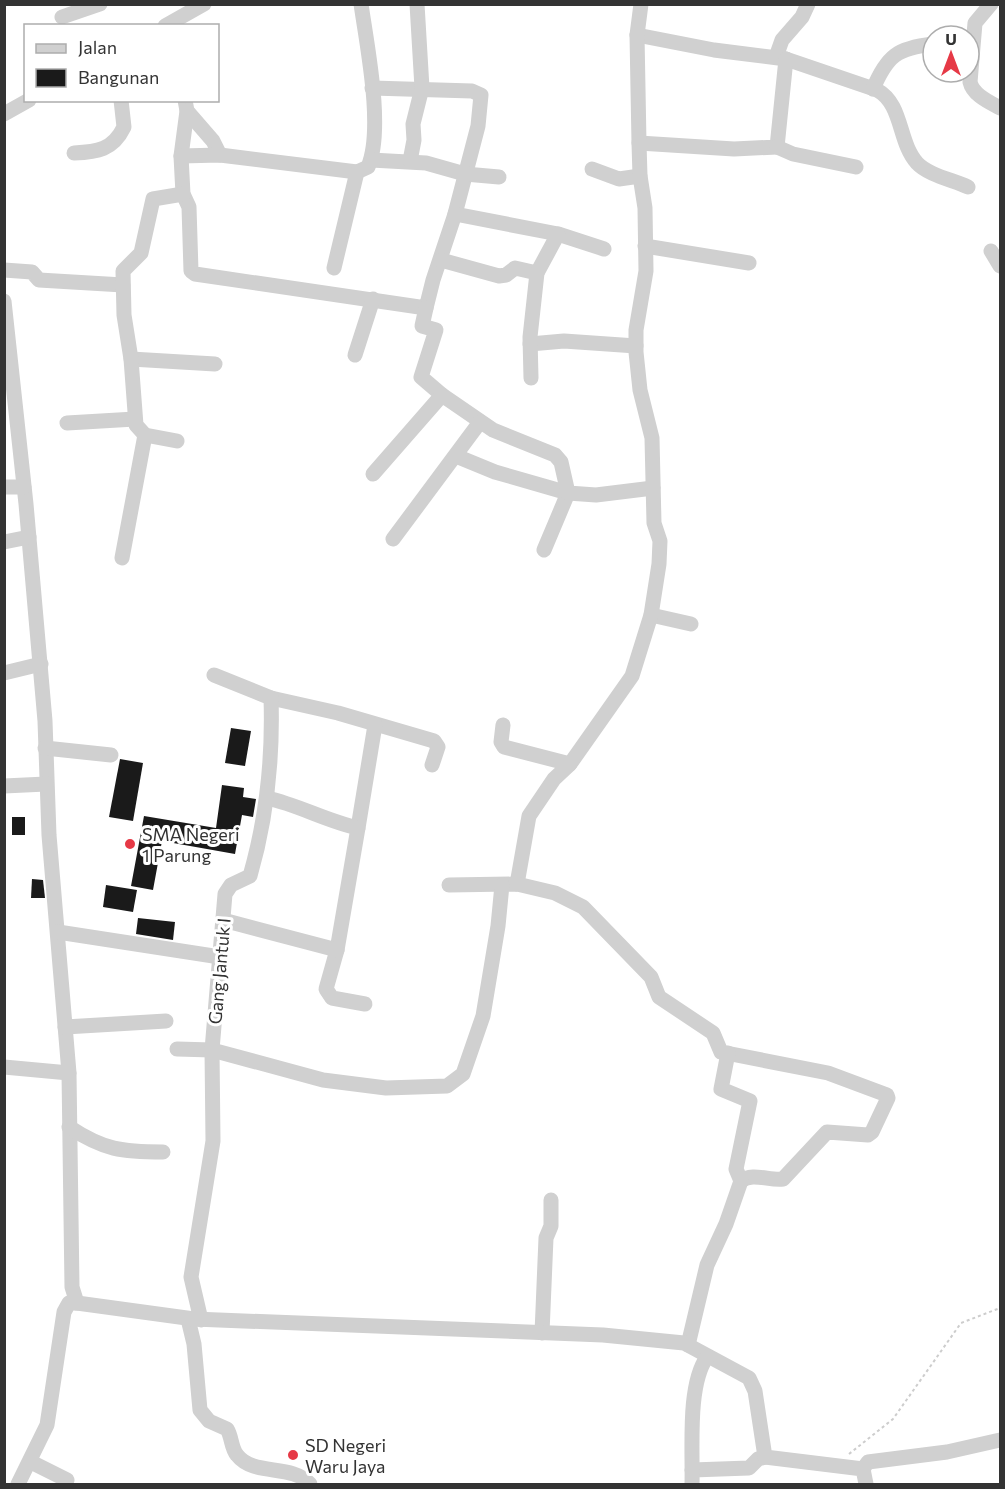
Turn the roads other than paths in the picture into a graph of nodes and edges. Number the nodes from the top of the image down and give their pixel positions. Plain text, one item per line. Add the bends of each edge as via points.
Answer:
1 (100, 4) edge
2 (361, 4) edge
3 (417, 4) edge
4 (641, 4) edge
5 (808, 4) edge
6 (991, 4) edge
7 (199, 6) edge
8 (72, 18) edge
9 (172, 24) edge
10 (975, 24) edge
11 (638, 35) junction
12 (921, 46) edge
13 (781, 58) junction
14 (971, 84) edge
15 (372, 88) junction
16 (422, 88) junction
17 (873, 89) junction
18 (25, 102) edge
19 (121, 102) edge
20 (186, 106) edge
21 (1000, 108) edge
22 (4, 114) edge
23 (639, 143) junction
24 (777, 147) junction
25 (74, 153) dead end
26 (220, 155) junction
27 (182, 156) junction
28 (371, 160) junction
29 (410, 162) junction
30 (856, 167) dead end
31 (592, 169) dead end
32 (357, 172) junction
33 (465, 174) junction
34 (640, 176) junction
35 (499, 177) dead end
36 (968, 187) dead end
37 (183, 194) junction
38 (456, 214) junction
39 (558, 234) junction
40 (645, 246) junction
41 (604, 249) dead end
42 (991, 251) dead end
43 (441, 260) junction
44 (749, 263) dead end
45 (1000, 266) edge
46 (334, 268) dead end
47 (4, 270) edge
48 (537, 273) junction
49 (123, 285) junction
50 (373, 299) junction
51 (4, 301) edge
52 (426, 308) junction
53 (530, 344) junction
54 (636, 346) junction
55 (355, 355) dead end
56 (131, 359) junction
57 (216, 364) dead end
58 (531, 378) dead end
59 (9, 392) edge
60 (442, 395) junction
61 (135, 419) junction
62 (480, 422) junction
63 (67, 423) dead end
64 (146, 435) junction
65 (177, 441) dead end
66 (456, 456) junction
67 (373, 474) dead end
68 (4, 487) edge
69 (24, 487) junction
70 (652, 488) junction
71 (568, 493) junction
72 (29, 537) junction
73 (393, 539) dead end
74 (4, 542) edge
75 (544, 550) dead end
76 (122, 558) dead end
77 (651, 615) junction
78 (691, 624) dead end
79 (41, 664) junction
80 (4, 673) edge
81 (214, 675) dead end
82 (271, 698) junction
83 (375, 725) junction
84 (503, 725) dead end
85 (45, 748) junction
86 (111, 755) dead end
87 (570, 764) junction
88 (432, 765) dead end
89 (46, 784) junction
90 (4, 786) edge
91 (267, 798) junction
92 (358, 828) junction
93 (509, 884) junction
94 (449, 885) dead end
95 (223, 920) junction
96 (58, 932) junction
97 (337, 950) junction
98 (220, 957) junction
99 (365, 1004) dead end
100 (166, 1021) dead end
101 (65, 1027) junction
102 (177, 1049) dead end
103 (212, 1050) junction
104 (729, 1053) junction
105 (4, 1067) edge
106 (69, 1073) junction
107 (69, 1127) junction
108 (163, 1152) dead end
109 (741, 1181) junction
110 (551, 1200) dead end
111 (77, 1303) junction
112 (195, 1319) junction
113 (542, 1333) junction
114 (688, 1345) junction
115 (707, 1357) junction
116 (1000, 1440) edge
117 (765, 1457) junction
118 (31, 1462) junction
119 (863, 1469) junction
120 (692, 1477) edge
121 (67, 1480) dead end
122 (18, 1485) edge
123 (310, 1485) edge
124 (866, 1485) edge

1 - 8 street
2 - 15 street
3 - 16 street
4 - 11 street
5 - 13 street via 782,40
6 - 10 street
7 - 9 street
11 - 13 street
11 - 23 street
12 - 17 street via 889,58
13 - 17 street
13 - 24 street
14 - 21 street via 971,88
15 - 16 street
15 - 28 street
16 - 29 street via 414,117
16 - 33 street via 481,95 478,126
17 - 36 street via 888,98 917,162
18 - 22 street
19 - 25 street via 124,118 120,135 110,146 98,152
20 - 26 street
20 - 27 street
23 - 24 street via 734,149
23 - 34 street
24 - 30 street
26 - 27 street
26 - 32 street
27 - 37 street
28 - 29 street
28 - 32 street via 368,167
29 - 33 street
31 - 34 street via 619,179
32 - 46 street
33 - 35 street
33 - 38 street
34 - 40 street
37 - 49 street via 153,198 141,254 124,268
37 - 50 street via 189,207 189,266 195,274
38 - 39 street
38 - 43 street
39 - 41 street
39 - 48 street
40 - 44 street
40 - 54 street via 646,271
42 - 45 street
43 - 48 street via 499,276 514,268
43 - 52 street
47 - 49 street via 31,272 39,280
48 - 53 street
49 - 56 street
50 - 52 street
50 - 55 street
51 - 59 street
52 - 60 street via 422,326 436,330 421,377
53 - 54 street via 564,341
53 - 58 street
54 - 70 street via 639,390 652,438
56 - 57 street
56 - 61 street
59 - 69 street
60 - 62 street
60 - 67 street
61 - 63 street
61 - 64 street
62 - 66 street
62 - 71 street via 555,455 561,462
64 - 65 street
64 - 76 street
66 - 71 street
66 - 73 street
68 - 69 street
69 - 72 street
70 - 71 street via 596,495
70 - 77 street via 655,530 661,548
71 - 75 street
72 - 74 street
72 - 79 street
77 - 78 street
77 - 87 street via 632,676
79 - 80 street
79 - 85 street
81 - 82 street
82 - 83 street
82 - 91 street, Gang Jantuk I via 272,755
83 - 88 street via 436,743
83 - 92 street
84 - 87 street via 504,747
85 - 86 street
85 - 89 street
87 - 93 street via 554,778 529,816
89 - 90 street
89 - 96 street
91 - 92 street
91 - 95 street, Gang Jantuk I via 250,876 228,888
92 - 97 street
93 - 94 street
93 - 103 street via 483,1016 468,1063 456,1082 438,1088 386,1088 323,1080
93 - 104 street via 555,893 583,907 648,974 659,997 702,1024 713,1033 721,1052
95 - 97 street
95 - 98 street, Gang Jantuk I
96 - 98 street
96 - 101 street
97 - 99 street via 326,982 329,995
98 - 103 street, Gang Jantuk I
100 - 101 street
101 - 106 street
102 - 103 street
103 - 112 street, Gang Jantuk I via 213,1141 191,1277
104 - 109 street via 721,1089 750,1101 736,1169
104 - 109 street via 828,1073 888,1098 867,1135 827,1132 783,1179 749,1176
105 - 106 street
106 - 107 street
107 - 108 street via 109,1149
107 - 111 street via 72,1287
109 - 114 street via 707,1265
110 - 113 street
111 - 112 street
111 - 118 street via 69,1303 64,1312 46,1425
112 - 113 street
112 - 123 street, Gang Jantuk I via 200,1410 204,1417 227,1429 242,1460 299,1476
113 - 114 street via 639,1337
114 - 115 street
115 - 117 street via 742,1373 753,1384
115 - 120 street via 700,1367 693,1411
116 - 119 street via 946,1452 867,1462
117 - 119 street
117 - 120 street via 749,1468
118 - 121 street
118 - 122 street
119 - 124 street

